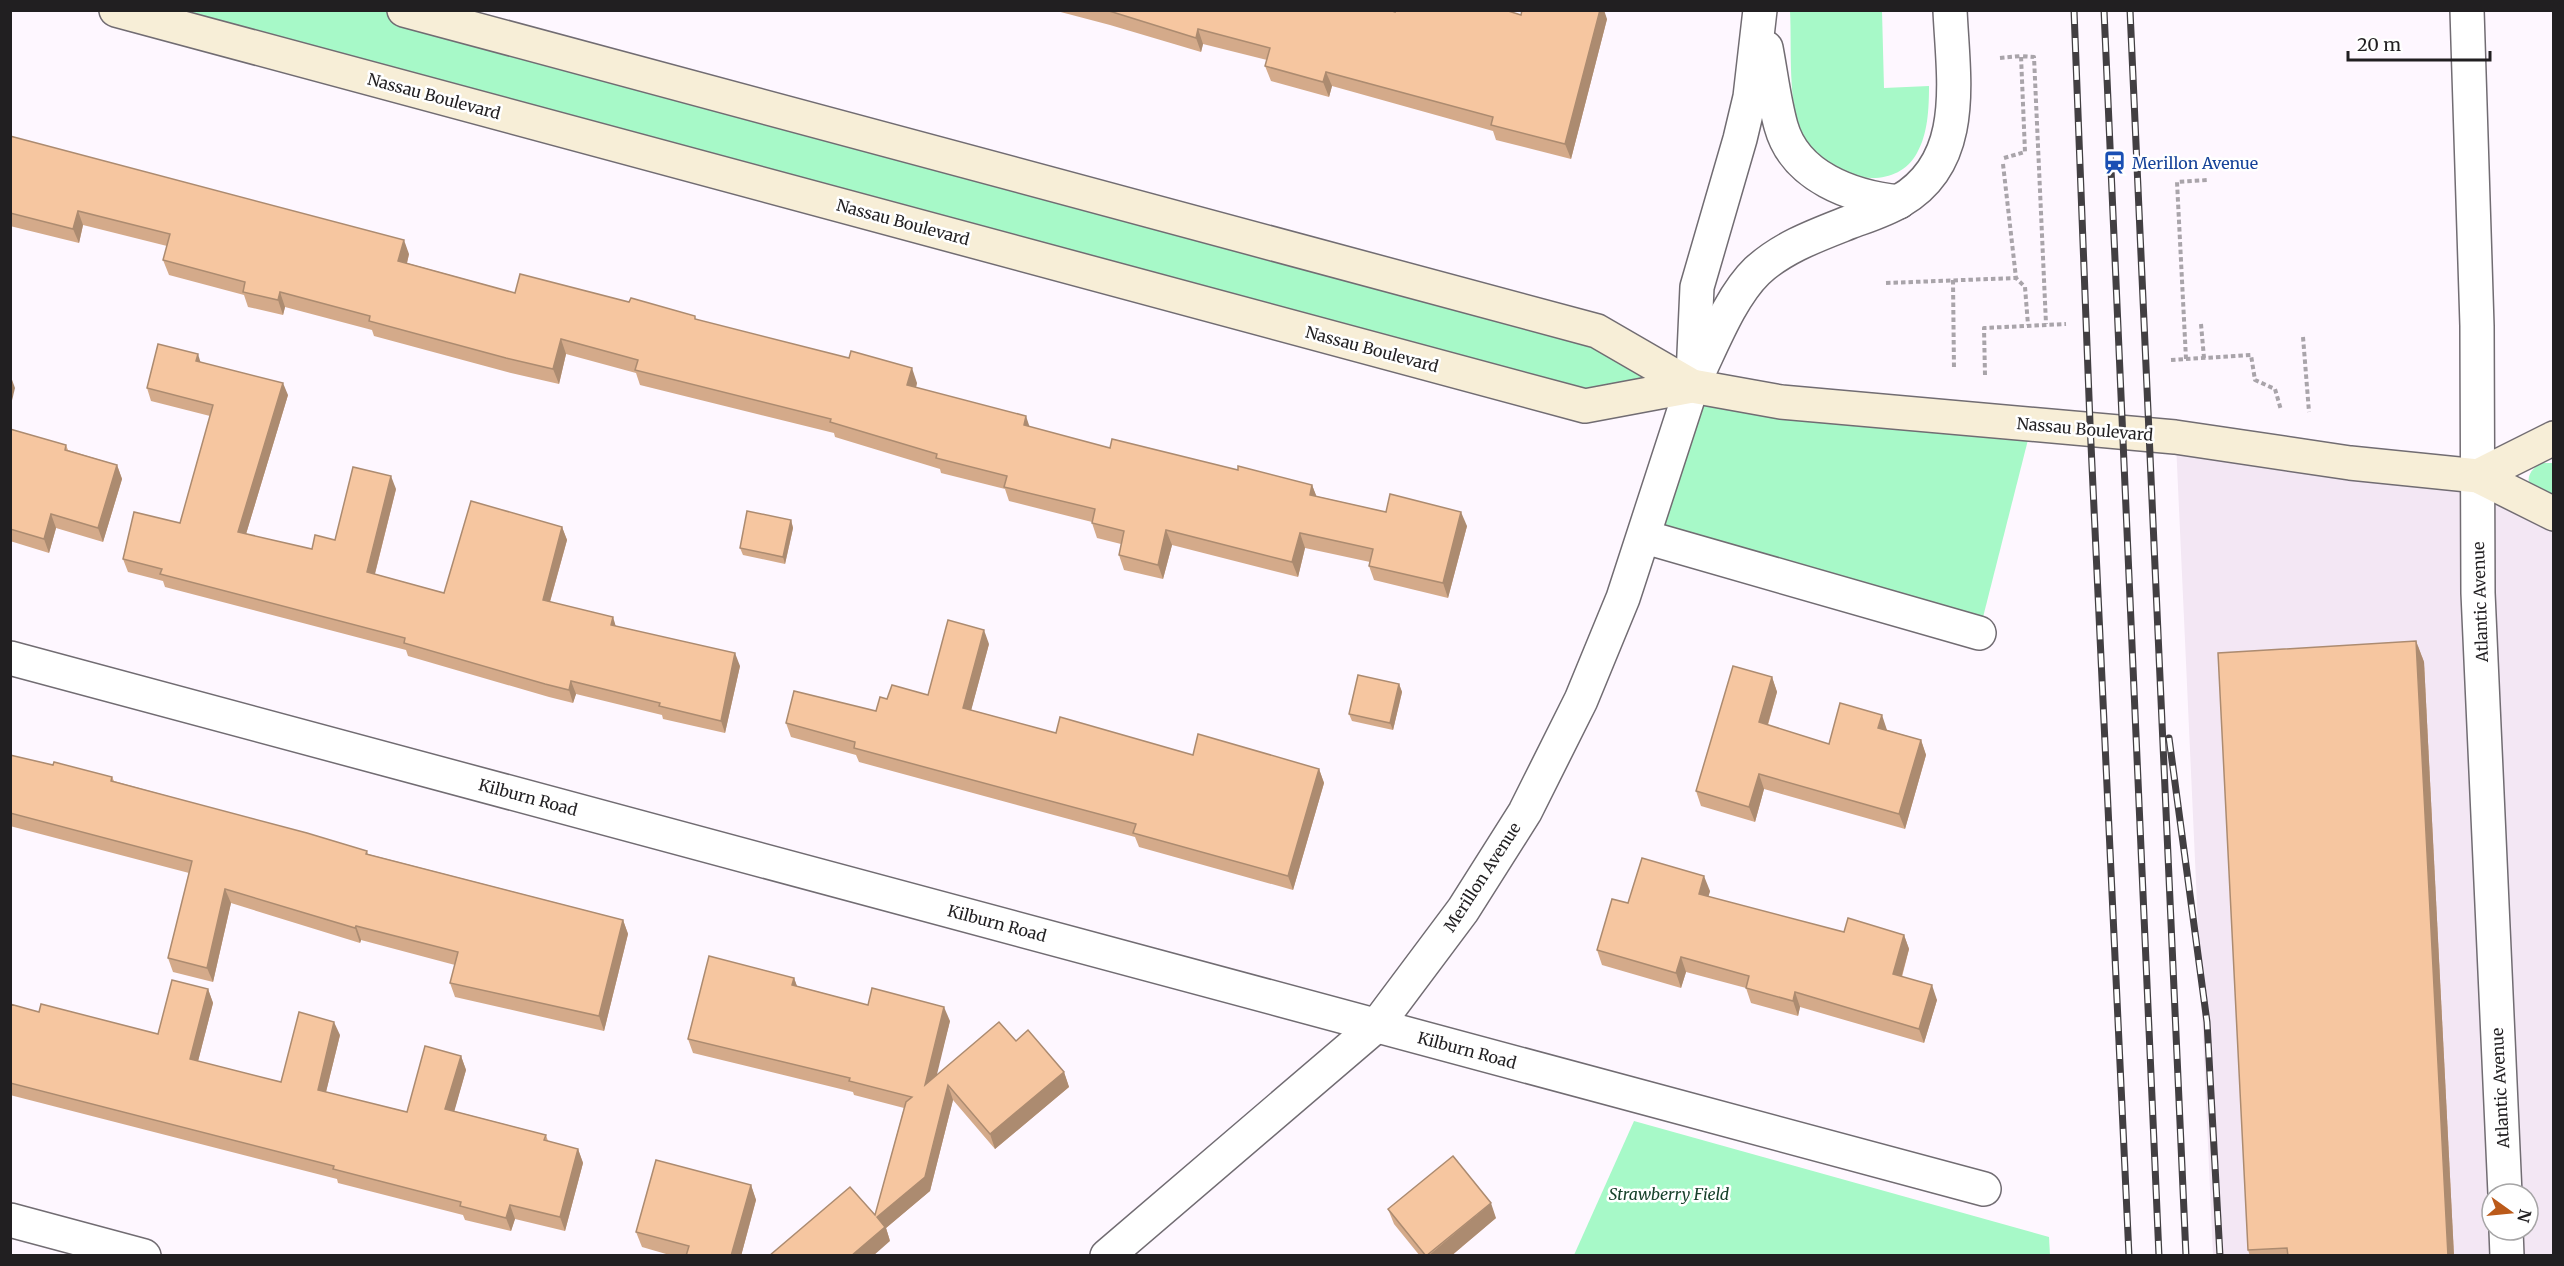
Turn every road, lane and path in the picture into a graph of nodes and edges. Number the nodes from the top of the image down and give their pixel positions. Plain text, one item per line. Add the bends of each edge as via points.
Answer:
1 (116, 10) edge
2 (404, 10) edge
3 (1950, 10) edge
4 (2466, 10) edge
5 (1760, 14) edge
6 (2021, 57) junction
7 (2000, 58) dead end
8 (2208, 180) dead end
9 (1899, 202) junction
10 (2016, 278) junction
11 (1953, 280) junction
12 (1886, 283) dead end
13 (2046, 324) junction
14 (2066, 324) dead end
15 (2201, 324) dead end
16 (2028, 325) junction
17 (2302, 337) dead end
18 (2204, 358) junction
19 (2186, 359) junction
20 (2171, 360) dead end
21 (1954, 370) dead end
22 (1985, 375) dead end
23 (1692, 386) junction
24 (2281, 410) dead end
25 (2309, 412) dead end
26 (2553, 438) edge
27 (2478, 476) junction
28 (2553, 513) edge
29 (1645, 537) junction
30 (1980, 633) dead end
31 (10, 658) edge
32 (1377, 1026) junction
33 (2504, 1182) edge
34 (1984, 1189) dead end
35 (10, 1220) edge
36 (144, 1256) edge
37 (1107, 1256) edge

1 - 23 main road, Nassau Boulevard via 1585,406
2 - 23 main road, Nassau Boulevard via 1597,331
3 - 9 street, Merillon Avenue via 1954,104 1948,144 1930,178
4 - 27 street, Atlantic Avenue
5 - 9 street, Merillon Avenue via 1781,128 1800,161 1845,190
5 - 23 street, Merillon Avenue via 1750,98 1697,287
6 - 7 path
6 - 10 path via 2025,153 2004,161
6 - 13 path via 2034,57
8 - 19 path via 2176,182
9 - 23 street, Merillon Avenue via 1817,235 1772,259 1757,272 1736,300
10 - 11 path
10 - 16 path via 2025,287
11 - 12 path
11 - 21 path
13 - 14 path
13 - 16 path
15 - 18 path
16 - 22 path via 1984,328
17 - 25 path
18 - 19 path
18 - 24 path via 2251,356 2255,380 2275,389
19 - 20 path
23 - 27 main road, Nassau Boulevard via 1781,402 2175,437 2350,463
23 - 29 street, Merillon Avenue
26 - 27 main road
27 - 28 main road, Nassau Boulevard
27 - 33 street, Atlantic Avenue via 2478,592
29 - 30 street
29 - 32 street, Merillon Avenue via 1581,700 1525,812 1462,910
31 - 32 street, Kilburn Road
32 - 34 street, Kilburn Road
32 - 37 street, Merillon Avenue
35 - 36 street

